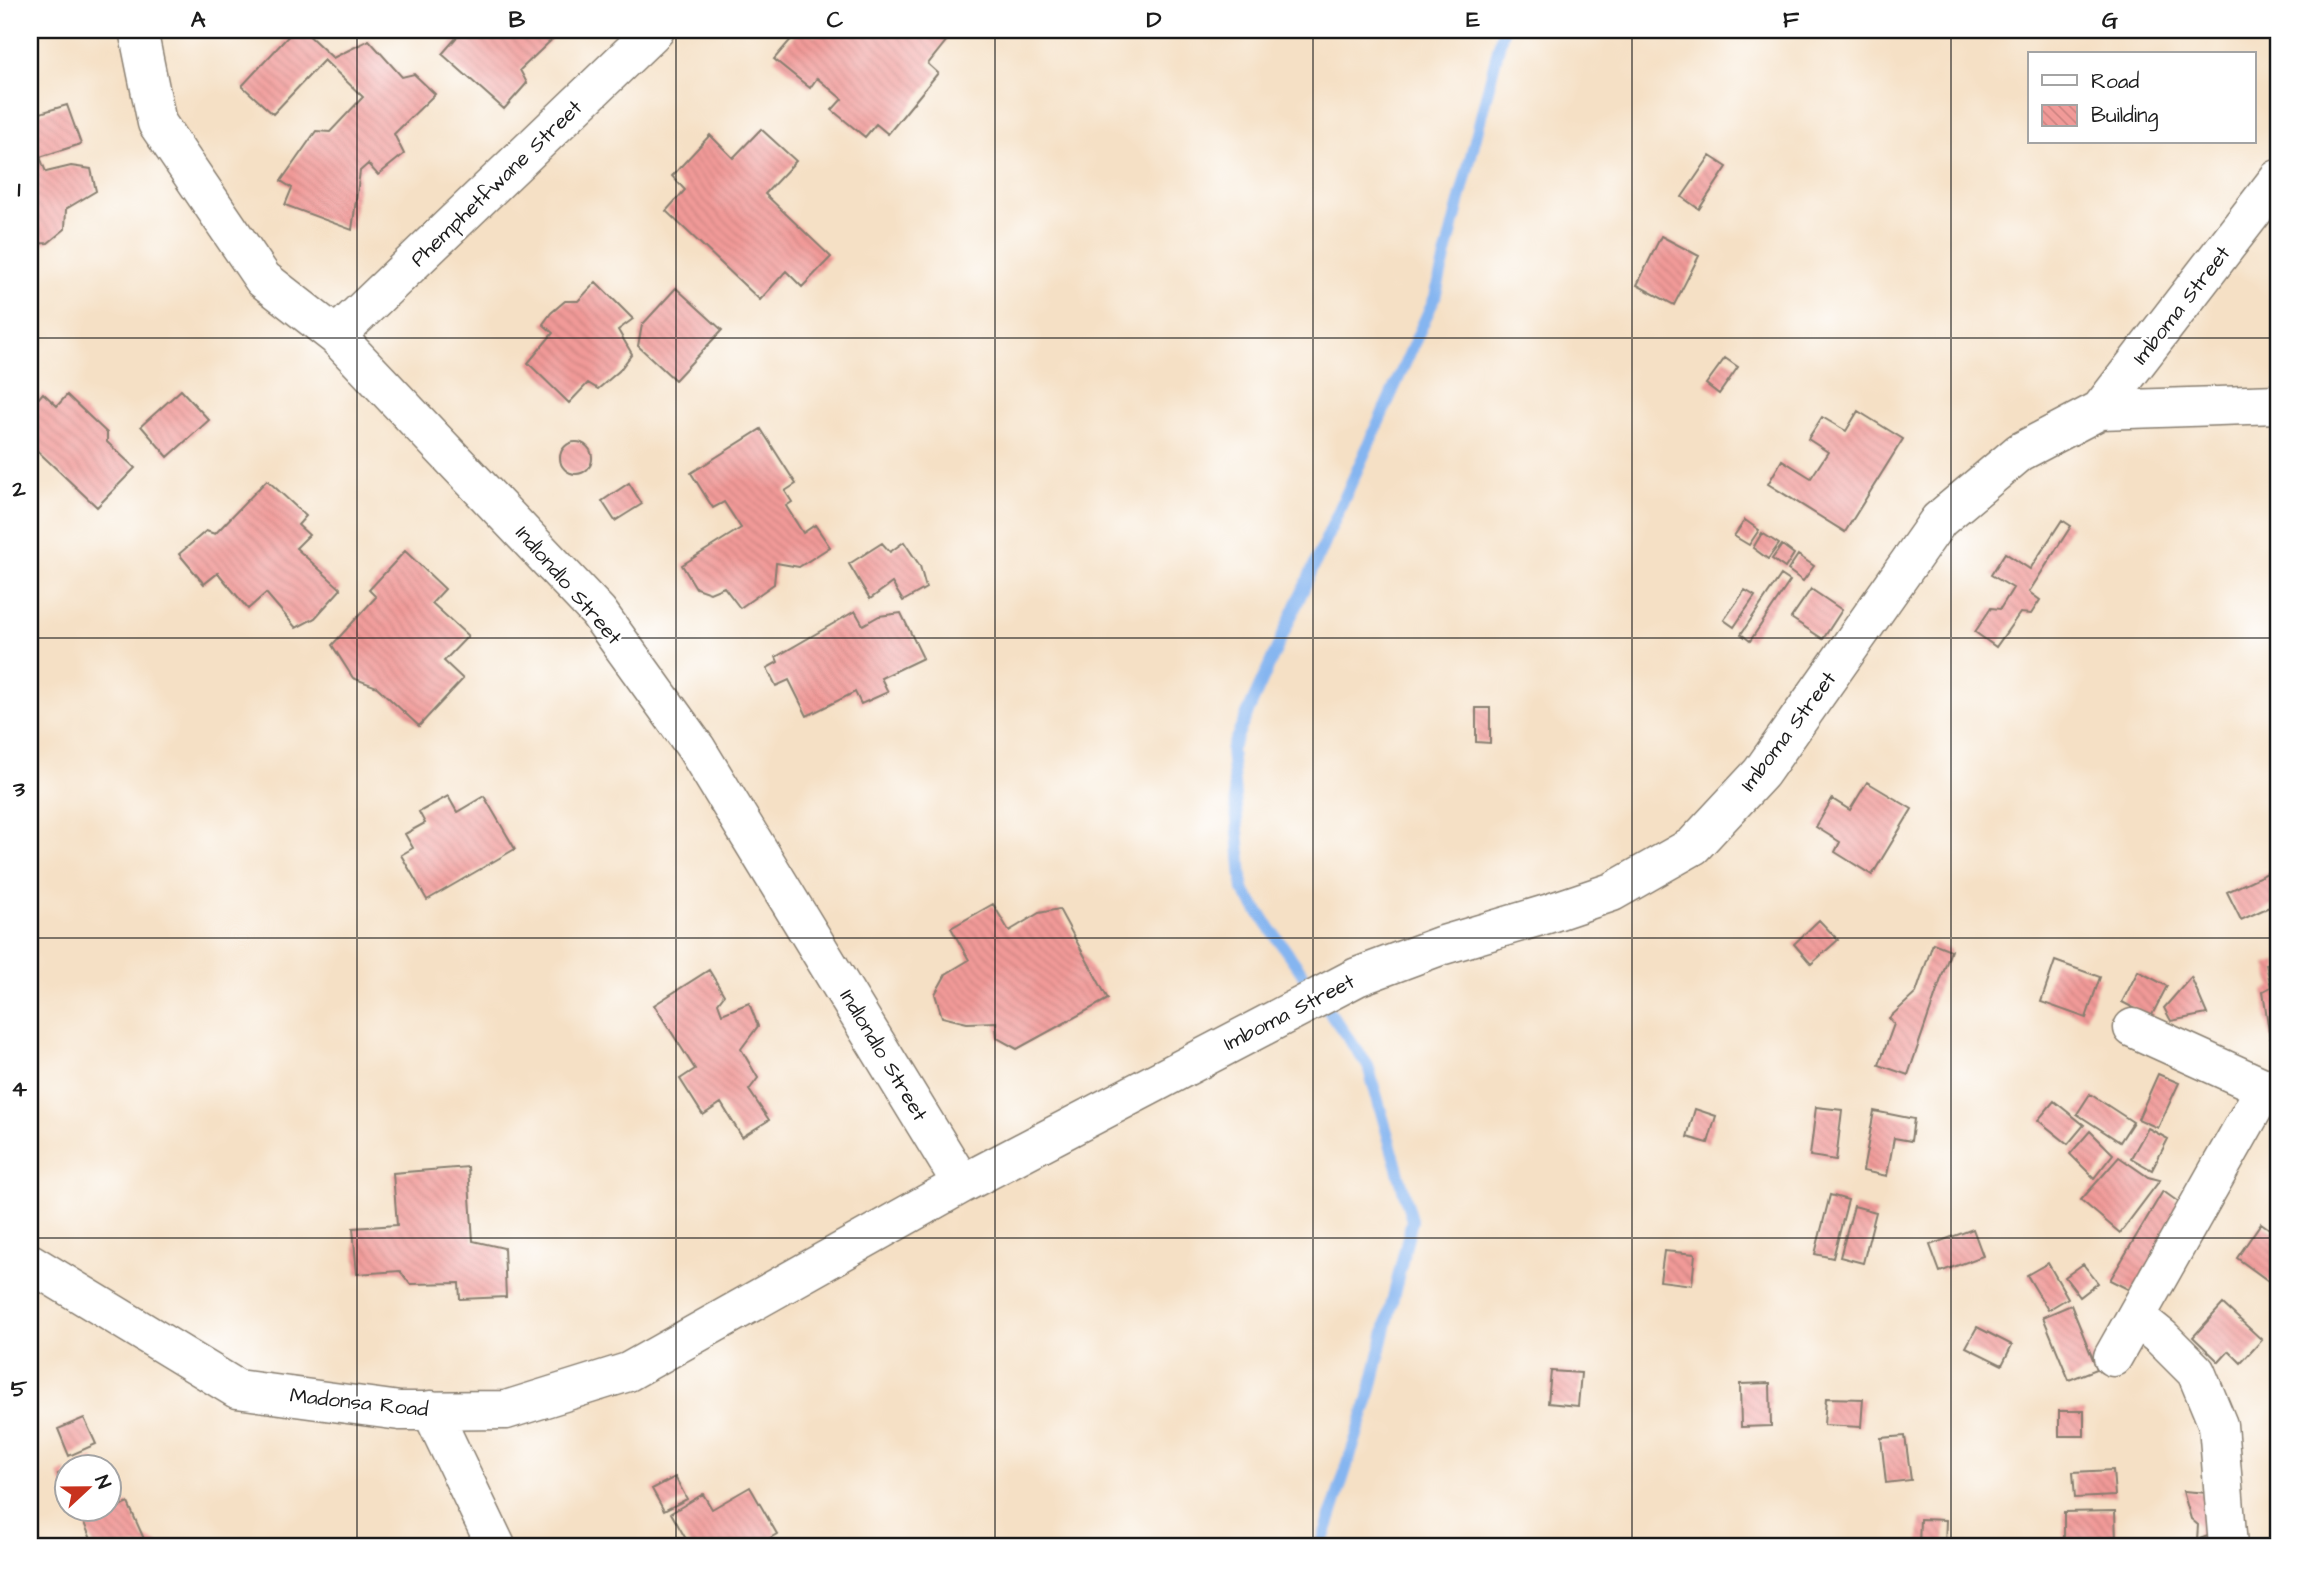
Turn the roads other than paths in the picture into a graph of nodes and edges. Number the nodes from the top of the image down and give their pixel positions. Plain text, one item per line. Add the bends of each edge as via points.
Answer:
1 (138, 30) edge
2 (655, 30) edge
3 (2278, 179) edge
4 (336, 336) junction
5 (2278, 404) edge
6 (2100, 410) junction
7 (2133, 1028) dead end
8 (2272, 1090) edge
9 (962, 1184) junction
10 (30, 1263) edge
11 (2136, 1317) junction
12 (2113, 1357) dead end
13 (430, 1410) junction
14 (496, 1546) edge
15 (2228, 1546) edge

1 - 4 street, Indlondlo Street via 157,123 263,279
2 - 4 street, Phemphetfwane Street
3 - 6 street, Imboma Street
4 - 9 street, Indlondlo Street via 598,612 696,748
5 - 6 street
6 - 9 street, Imboma Street via 2020,452 1939,520 1761,773 1693,846 1612,892 1357,977
7 - 8 street
8 - 11 street
9 - 13 street, Madonsa Road via 628,1372 506,1410
10 - 13 street, Madonsa Road via 237,1389 400,1411
11 - 12 street
11 - 15 street via 2196,1372 2218,1425
13 - 14 street

